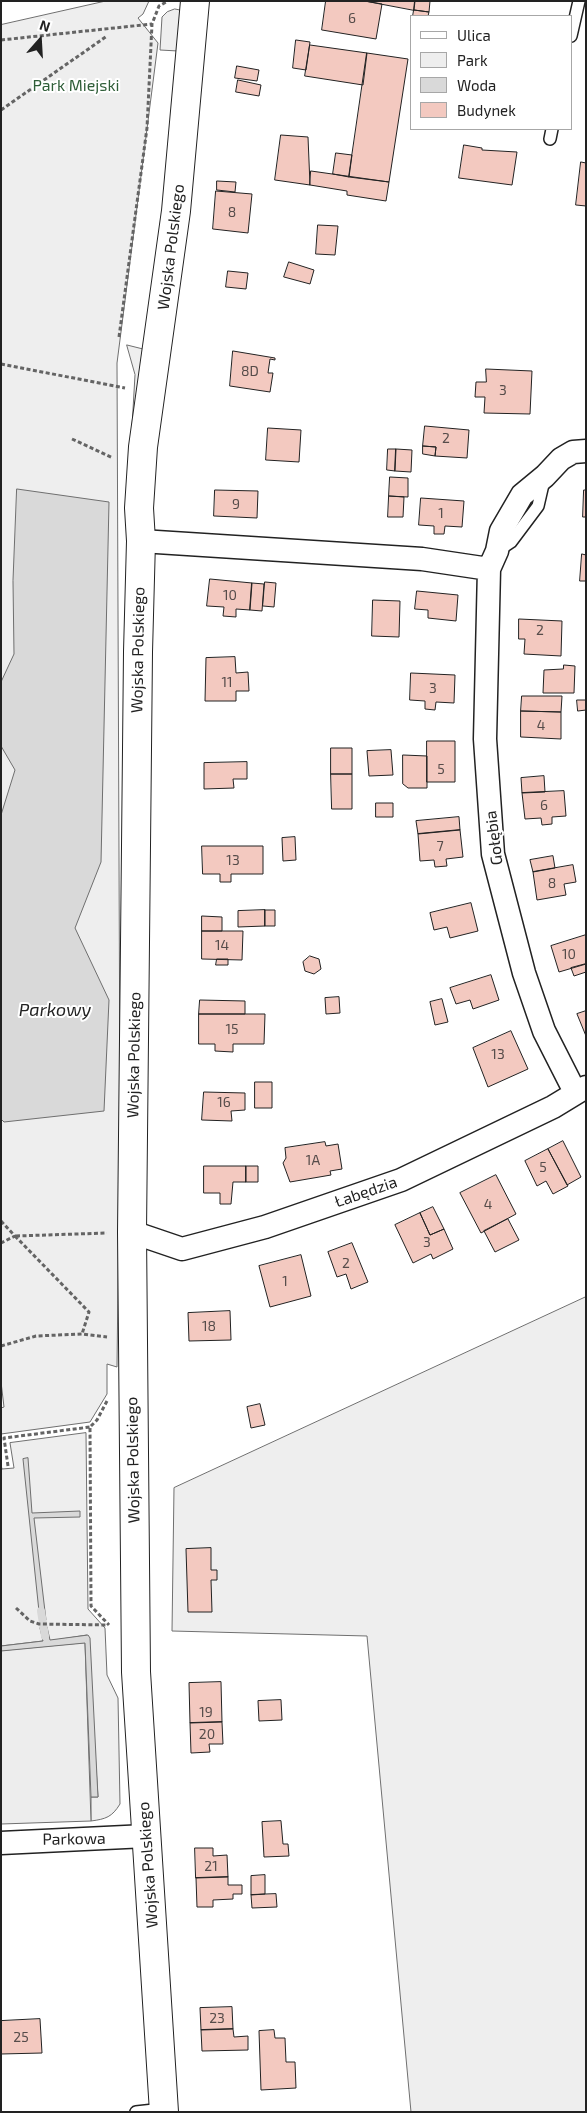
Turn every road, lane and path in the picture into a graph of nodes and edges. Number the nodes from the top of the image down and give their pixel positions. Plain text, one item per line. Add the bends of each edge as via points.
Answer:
1 (168, 1) edge
2 (195, 1) edge
3 (579, 1) edge
4 (152, 24) junction
5 (572, 32) edge
6 (107, 36) dead end
7 (1, 40) edge
8 (1, 110) edge
9 (119, 338) dead end
10 (1, 364) edge
11 (131, 389) dead end
12 (72, 439) dead end
13 (586, 451) edge
14 (113, 458) dead end
15 (141, 541) junction
16 (493, 560) junction
17 (580, 1089) edge
18 (1, 1221) edge
19 (132, 1232) junction
20 (16, 1236) junction
21 (1, 1243) edge
22 (82, 1334) junction
23 (132, 1340) junction
24 (1, 1346) edge
25 (109, 1396) dead end
26 (90, 1427) junction
27 (8, 1466) dead end
28 (16, 1608) dead end
29 (109, 1625) junction
30 (111, 1634) dead end
31 (146, 1836) junction
32 (1, 1843) edge
33 (164, 2110) edge
34 (136, 2112) edge

1 - 4 path via 159,6
2 - 15 street, Wojska Polskiego via 176,211 143,446 139,508
3 - 5 lane
4 - 7 path
4 - 9 path via 147,128
6 - 8 path
10 - 11 path
12 - 14 path
13 - 16 street, Gołębia via 573,452 561,458 522,495 501,531
15 - 16 street via 422,559
15 - 19 street, Wojska Polskiego
16 - 17 street, Gołębia via 485,739 493,854 524,973 544,1031
17 - 19 street, Łabędzia via 553,1107 401,1180 265,1226 182,1249
18 - 20 path
19 - 20 path
19 - 23 street, Wojska Polskiego
20 - 21 path
20 - 22 path via 89,1312
22 - 23 path
22 - 24 path via 36,1336
23 - 31 street, Wojska Polskiego via 136,1672
25 - 26 path
26 - 27 path via 4,1438
26 - 29 path via 91,1606
28 - 29 path via 30,1621 39,1624
29 - 30 path
31 - 32 street, Parkowa
31 - 33 street, Wojska Polskiego
33 - 34 lane

